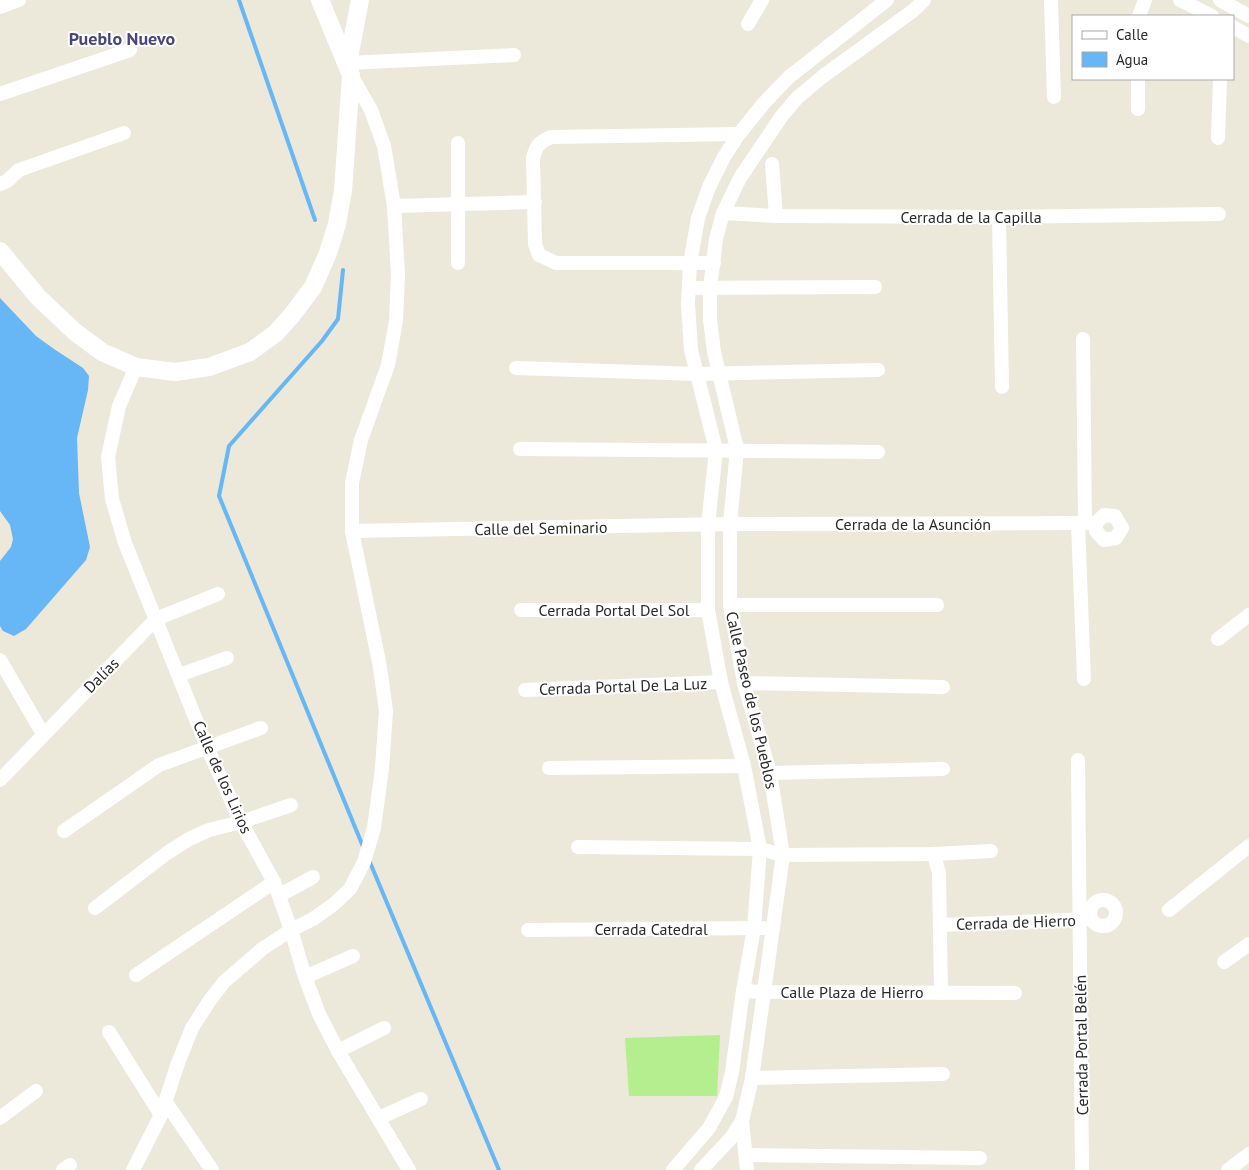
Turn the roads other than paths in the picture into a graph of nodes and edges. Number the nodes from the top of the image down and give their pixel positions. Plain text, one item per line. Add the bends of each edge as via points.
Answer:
1 (19, 0) edge
2 (320, 0) edge
3 (360, 0) edge
4 (762, 0) edge
5 (887, 0) edge
6 (924, 0) edge
7 (1051, 0) edge
8 (1145, 0) edge
9 (1180, 0) edge
10 (1220, 0) edge
11 (0, 7) edge
12 (1139, 15) edge
13 (1210, 15) edge
14 (1249, 16) edge
15 (748, 24) dead end
16 (1234, 28) edge
17 (1249, 36) edge
18 (130, 50) dead end
19 (514, 56) dead end
20 (350, 69) junction
21 (1138, 80) edge
22 (1220, 80) edge
23 (0, 94) edge
24 (1054, 97) dead end
25 (1138, 109) dead end
26 (124, 133) dead end
27 (739, 134) junction
28 (1218, 138) dead end
29 (458, 143) dead end
30 (772, 164) dead end
31 (0, 184) edge
32 (535, 202) junction
33 (458, 204) junction
34 (394, 206) junction
35 (723, 213) junction
36 (1219, 214) dead end
37 (776, 216) junction
38 (999, 217) junction
39 (0, 251) edge
40 (458, 263) dead end
41 (690, 264) junction
42 (714, 264) junction
43 (689, 288) junction
44 (710, 288) junction
45 (875, 288) dead end
46 (1082, 339) dead end
47 (136, 367) junction
48 (516, 368) dead end
49 (878, 370) dead end
50 (720, 372) junction
51 (698, 374) junction
52 (1002, 387) dead end
53 (520, 448) dead end
54 (737, 449) junction
55 (716, 450) junction
56 (878, 452) dead end
57 (1087, 523) junction
58 (730, 524) junction
59 (708, 526) junction
60 (352, 531) junction
61 (218, 594) dead end
62 (937, 605) dead end
63 (730, 606) junction
64 (521, 610) dead end
65 (708, 610) junction
66 (1249, 615) edge
67 (156, 619) junction
68 (1218, 639) dead end
69 (227, 658) dead end
70 (0, 660) edge
71 (179, 676) junction
72 (1084, 679) dead end
73 (721, 682) junction
74 (744, 683) junction
75 (943, 687) dead end
76 (525, 690) dead end
77 (261, 728) dead end
78 (43, 734) junction
79 (207, 747) junction
80 (1078, 760) dead end
81 (744, 766) junction
82 (549, 768) dead end
83 (943, 769) dead end
84 (770, 773) junction
85 (0, 780) edge
86 (291, 805) dead end
87 (241, 822) junction
88 (64, 831) dead end
89 (1249, 846) edge
90 (578, 847) dead end
91 (760, 849) junction
92 (991, 851) dead end
93 (934, 854) junction
94 (783, 855) junction
95 (313, 877) dead end
96 (274, 882) junction
97 (280, 896) junction
98 (95, 908) dead end
99 (1169, 910) dead end
100 (1085, 919) junction
101 (941, 925) junction
102 (754, 928) junction
103 (773, 928) junction
104 (291, 930) junction
105 (528, 930) dead end
106 (1249, 944) edge
107 (354, 956) dead end
108 (1224, 962) dead end
109 (136, 975) dead end
110 (305, 977) junction
111 (743, 990) junction
112 (765, 992) junction
113 (1015, 992) dead end
114 (941, 993) junction
115 (384, 1028) dead end
116 (108, 1032) dead end
117 (338, 1051) junction
118 (943, 1074) dead end
119 (752, 1078) junction
120 (36, 1091) dead end
121 (421, 1099) dead end
122 (163, 1108) junction
123 (0, 1118) edge
124 (379, 1118) junction
125 (742, 1121) junction
126 (1249, 1154) edge
127 (746, 1155) junction
128 (980, 1158) dead end
129 (1233, 1169) edge
130 (133, 1170) edge
131 (212, 1170) edge
132 (409, 1170) edge
133 (673, 1170) edge
134 (701, 1170) edge
135 (747, 1170) edge
136 (1082, 1170) edge

1 - 11 street
2 - 20 street
3 - 20 street
4 - 15 street
5 - 27 street, Calle Paseo de los Pueblos via 789,77
6 - 35 street, Calle Paseo de los Pueblos via 797,98 740,178
7 - 24 street
8 - 12 street
9 - 13 street
10 - 14 street
16 - 17 street
18 - 23 street
19 - 20 street
20 - 34 street via 371,110 384,146
20 - 47 street via 343,191 328,253 313,287 276,333 250,352 209,367 175,372
21 - 25 street
22 - 28 street
26 - 31 street via 19,170
27 - 32 street via 551,137 535,147
27 - 41 street, Calle Paseo de los Pueblos via 709,187 698,218
29 - 33 street
30 - 37 street
32 - 33 street
32 - 41 street via 535,244 539,255 548,260
33 - 34 street
33 - 40 street
34 - 60 street via 398,274 396,321 388,365 361,440 352,482
35 - 37 street, Cerrada de la Capilla
35 - 42 street, Calle Paseo de los Pueblos
36 - 38 street, Cerrada de la Capilla
37 - 38 street, Cerrada de la Capilla
38 - 52 street
39 - 47 street via 38,297 75,332 102,352
41 - 42 street
41 - 43 street, Calle Paseo de los Pueblos
42 - 44 street, Calle Paseo de los Pueblos
43 - 44 street
43 - 51 street, Calle Paseo de los Pueblos via 691,350
44 - 45 street
44 - 50 street, Calle Paseo de los Pueblos via 710,319
46 - 57 street
47 - 67 street, Calle de los Lirios via 119,406 108,457 112,499 125,543
48 - 51 street
49 - 50 street
50 - 51 street
50 - 54 street, Calle Paseo de los Pueblos
51 - 55 street, Calle Paseo de los Pueblos
53 - 55 street
54 - 55 street
54 - 56 street
54 - 58 street, Calle Paseo de los Pueblos
55 - 59 street, Calle Paseo de los Pueblos
57 - 58 street, Cerrada de la Asunción
57 - 72 street
58 - 59 street, Calle del Seminario
58 - 63 street, Calle Paseo de los Pueblos
59 - 60 street, Calle del Seminario
59 - 65 street, Calle Paseo de los Pueblos
60 - 104 street via 386,712 374,828 364,862 350,889 313,919
61 - 67 street, Dalías
62 - 63 street
63 - 74 street, Calle Paseo de los Pueblos
64 - 65 street, Cerrada Portal Del Sol
65 - 73 street, Calle Paseo de los Pueblos
66 - 68 street
67 - 71 street, Calle de los Lirios
67 - 78 street, Dalías
69 - 71 street
70 - 78 street
71 - 79 street, Calle de los Lirios
73 - 76 street, Cerrada Portal De La Luz
73 - 81 street, Calle Paseo de los Pueblos
74 - 75 street
74 - 84 street, Calle Paseo de los Pueblos
77 - 79 street
78 - 85 street, Dalías
79 - 87 street, Calle de los Lirios
79 - 88 street via 159,765
80 - 100 street, Cerrada Portal Belén
81 - 82 street
81 - 91 street, Calle Paseo de los Pueblos
83 - 84 street
84 - 94 street, Calle Paseo de los Pueblos
86 - 87 street
87 - 96 street, Calle de los Lirios
87 - 98 street via 189,838
89 - 99 street
90 - 91 street
91 - 94 street
91 - 102 street, Calle Paseo de los Pueblos
92 - 93 street
93 - 94 street
93 - 101 street, Calle Plaza de Hierro via 939,873
94 - 103 street, Calle Paseo de los Pueblos
95 - 97 street
96 - 97 street, Calle de los Lirios
96 - 109 street
97 - 104 street, Calle de los Lirios
100 - 101 street, Cerrada de Hierro
100 - 136 street, Cerrada Portal Belén
101 - 114 street, Calle Plaza de Hierro
102 - 103 street, Cerrada Catedral
102 - 105 street, Cerrada Catedral
102 - 111 street, Calle Paseo de los Pueblos
103 - 112 street, Calle Paseo de los Pueblos
104 - 110 street, Calle de los Lirios
104 - 122 street via 262,949 224,982 210,1000 192,1028
106 - 108 street
107 - 110 street
110 - 117 street, Calle de los Lirios
111 - 112 street, Calle Plaza de Hierro
111 - 133 street, Calle Paseo de los Pueblos via 726,1096 709,1128
112 - 114 street, Calle Plaza de Hierro
112 - 119 street, Calle Paseo de los Pueblos
113 - 114 street
115 - 117 street
116 - 122 street
117 - 124 street, Calle de los Lirios
118 - 119 street
119 - 125 street, Calle Paseo de los Pueblos
120 - 123 street
121 - 124 street
122 - 130 street
122 - 131 street
124 - 132 street, Calle de los Lirios
125 - 127 street
125 - 134 street, Calle Paseo de los Pueblos
126 - 129 street
127 - 128 street
127 - 135 street

